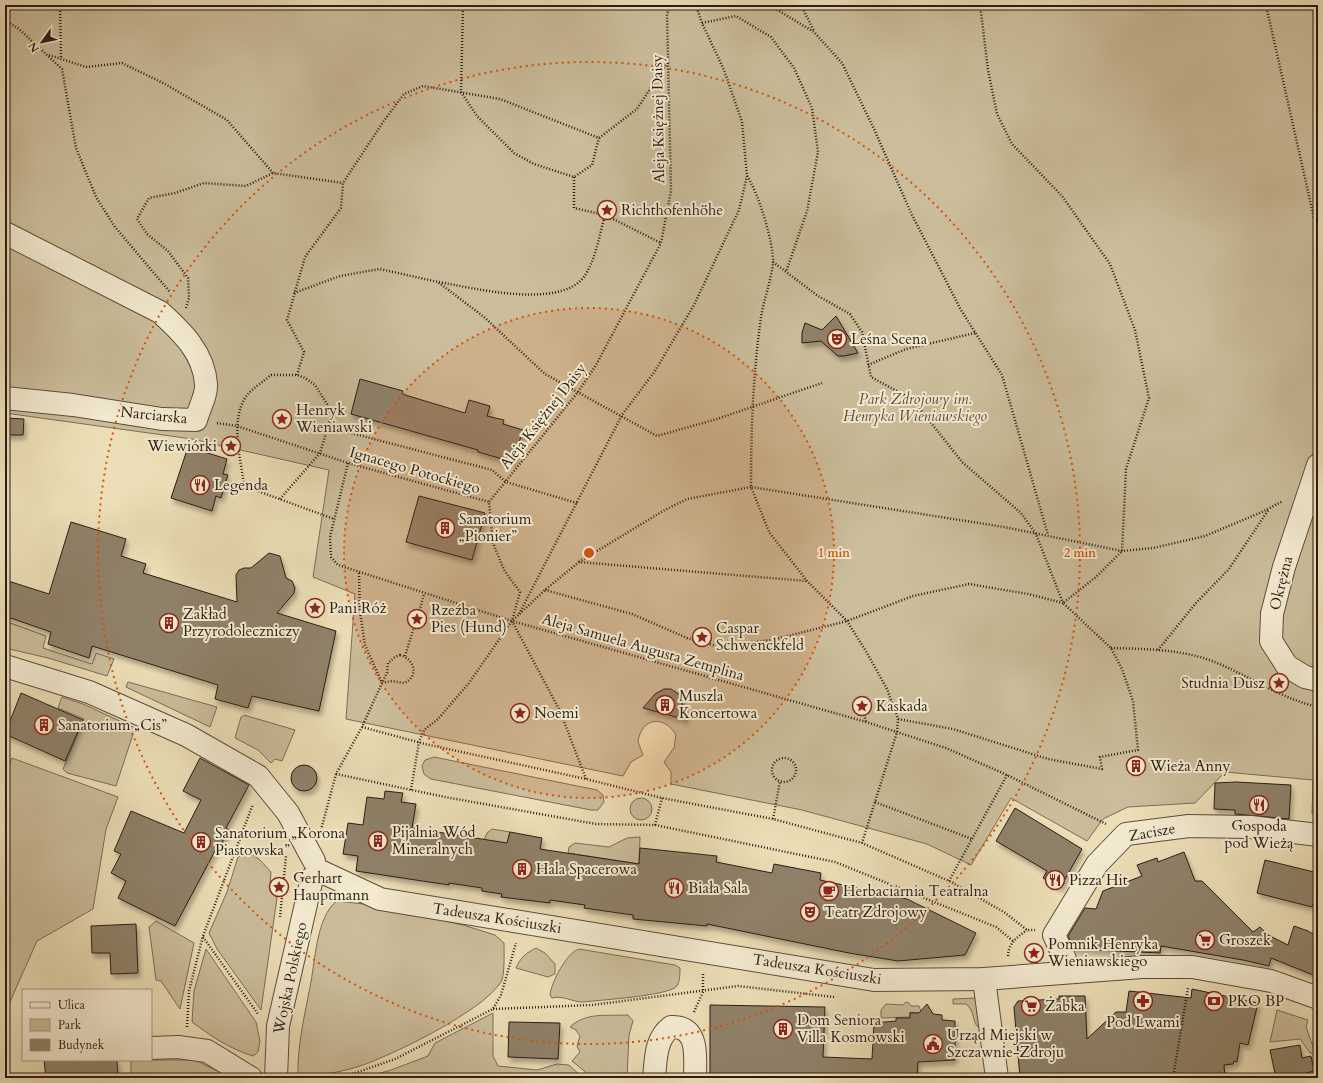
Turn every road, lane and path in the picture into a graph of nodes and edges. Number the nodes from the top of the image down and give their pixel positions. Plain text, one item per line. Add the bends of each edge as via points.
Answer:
1 (60, 5) edge
2 (463, 5) edge
3 (671, 5) edge
4 (696, 5) edge
5 (769, 5) edge
6 (801, 5) edge
7 (983, 5) edge
8 (1266, 5) edge
9 (5, 20) edge
10 (702, 23) junction
11 (814, 32) junction
12 (46, 54) junction
13 (61, 60) junction
14 (669, 61) junction
15 (461, 92) junction
16 (599, 138) junction
17 (273, 174) junction
18 (747, 176) junction
19 (574, 177) junction
20 (343, 184) junction
21 (605, 215) junction
22 (5, 233) edge
23 (1318, 236) edge
24 (661, 243) junction
25 (773, 262) junction
26 (786, 272) junction
27 (438, 282) junction
28 (171, 293) dead end
29 (294, 293) junction
30 (181, 331) junction
31 (975, 333) junction
32 (868, 365) junction
33 (297, 375) junction
34 (822, 382) dead end
35 (578, 392) junction
36 (5, 398) edge
37 (752, 406) junction
38 (622, 415) junction
39 (196, 420) junction
40 (237, 426) junction
41 (328, 427) junction
42 (320, 453) junction
43 (348, 463) junction
44 (1314, 475) edge
45 (506, 482) junction
46 (751, 487) junction
47 (280, 499) junction
48 (489, 502) junction
49 (577, 503) junction
50 (1269, 509) junction
51 (334, 519) junction
52 (1036, 534) junction
53 (1048, 535) junction
54 (1122, 550) junction
55 (579, 562) junction
56 (359, 573) junction
57 (807, 581) junction
58 (544, 590) junction
59 (424, 593) junction
60 (1063, 603) junction
61 (419, 612) junction
62 (519, 614) junction
63 (512, 621) junction
64 (847, 621) junction
65 (415, 624) junction
66 (1111, 648) junction
67 (1158, 650) junction
68 (406, 656) junction
69 (5, 666) edge
70 (1318, 680) edge
71 (382, 683) junction
72 (862, 706) dead end
73 (1318, 707) edge
74 (898, 719) junction
75 (866, 722) junction
76 (362, 727) junction
77 (897, 732) junction
78 (419, 742) junction
79 (336, 774) junction
80 (1007, 775) junction
81 (586, 779) junction
82 (780, 781) junction
83 (411, 790) junction
84 (255, 798) dead end
85 (662, 798) junction
86 (875, 802) junction
87 (773, 820) junction
88 (655, 825) junction
89 (1126, 834) junction
90 (324, 835) dead end
91 (1318, 835) edge
92 (972, 839) junction
93 (862, 843) junction
94 (284, 849) dead end
95 (316, 870) junction
96 (949, 881) junction
97 (521, 921) junction
98 (279, 923) dead end
99 (1027, 930) junction
100 (1054, 935) junction
101 (203, 936) junction
102 (1013, 941) junction
103 (695, 951) junction
104 (1192, 968) junction
105 (1061, 973) junction
106 (1010, 977) junction
107 (984, 979) junction
108 (703, 992) junction
109 (1318, 998) edge
110 (492, 1008) junction
111 (261, 1019) dead end
112 (686, 1031) junction
113 (152, 1048) edge
114 (185, 1049) junction
115 (250, 1078) edge
116 (276, 1078) edge
117 (341, 1078) edge
118 (654, 1078) edge
119 (695, 1078) edge
120 (997, 1078) edge
121 (1173, 1078) edge

1 - 13 path
2 - 15 path
3 - 14 path, Aleja Księżnej Daisy via 667,14
4 - 10 path
5 - 11 path
6 - 11 path
7 - 54 path via 981,12 988,70 997,114 1012,144 1062,196 1110,264 1135,330 1149,398 1126,469
8 - 23 path
9 - 12 path via 19,29
10 - 18 path via 724,70 742,122
10 - 26 path via 736,16 771,37 794,68 812,108 818,152 808,211
11 - 31 path via 842,63 912,215
12 - 13 path
12 - 28 path via 62,69 76,148 96,197 115,227
13 - 17 path via 86,67 122,63 166,84 227,120
14 - 16 path via 637,109
14 - 24 path, Aleja Księżnej Daisy via 670,191
15 - 16 path via 500,99
15 - 19 path via 477,116 514,153 534,164
15 - 20 path via 423,86 404,94 382,122
16 - 19 path via 592,165
17 - 20 path
17 - 30 path via 246,186 204,183 176,193 149,198 137,219 147,234 168,251 188,278 189,298
18 - 25 path via 753,185 768,232
18 - 38 path via 739,210 694,305 655,371
19 - 21 path via 574,208
20 - 29 path via 341,208 305,257
21 - 24 path
21 - 27 path via 592,259 583,278 568,288 551,294 509,294
22 - 30 street, Narciarska via 160,312
24 - 35 path, Aleja Księżnej Daisy via 596,365
25 - 26 path
25 - 37 path via 761,316
26 - 32 path via 818,296 850,314 862,332
27 - 29 path via 380,268 340,276
27 - 35 path via 484,317 544,374
29 - 33 path via 288,320 304,352
30 - 39 street, Narciarska via 202,363 206,385
31 - 32 path via 906,349
31 - 53 path via 1002,375
32 - 52 path via 871,377 913,400 962,462 1021,514
33 - 40 path via 271,375 246,396 240,408
33 - 41 path via 315,385 326,404 330,420
34 - 37 path
35 - 38 path
35 - 45 path, Aleja Księżnej Daisy
36 - 39 street, Narciarska via 73,405 162,419
37 - 38 path via 657,436
37 - 46 path
38 - 49 path
39 - 40 path, Ignacego Potockiego
40 - 42 path, Ignacego Potockiego
40 - 47 path via 244,486
41 - 42 path
41 - 45 path via 492,470
42 - 43 path, Ignacego Potockiego
42 - 47 path
43 - 48 path, Ignacego Potockiego
43 - 51 path
44 - 50 path
44 - 70 street, Okrężna via 1284,567 1272,614 1271,641 1287,666 1305,677
45 - 48 path, Aleja Księżnej Daisy
45 - 49 path
46 - 52 path
46 - 55 path via 687,499
46 - 57 path via 769,532
47 - 51 path
48 - 63 path via 493,543 504,570 520,592
49 - 62 path
50 - 54 path via 1205,536 1153,548
50 - 67 path via 1229,569 1196,603
51 - 56 path, Aleja Samuela Augusta Zemplina via 330,537 331,557 338,565
52 - 53 path
52 - 60 path
53 - 54 path
54 - 60 path via 1096,577
55 - 57 path
55 - 58 path
56 - 59 path, Aleja Samuela Augusta Zemplina
56 - 71 path via 360,612 365,645
57 - 64 path
58 - 62 path
58 - 64 path via 632,614 687,638 716,646 772,640
59 - 61 path
59 - 63 path, Aleja Samuela Augusta Zemplina
60 - 64 path via 969,584 913,596
60 - 66 path
61 - 65 path via 411,617
61 - 65 path via 422,620
62 - 63 path
63 - 75 path, Aleja Samuela Augusta Zemplina
63 - 78 path via 469,684 438,719 424,730
63 - 81 path via 560,711
64 - 74 path via 887,689
65 - 68 path
66 - 67 path
66 - 74 path via 1122,669 1133,701 1138,750 1100,757 1102,769 1048,759 953,729
67 - 73 path via 1216,662 1302,704
68 - 71 path via 395,657 388,663
68 - 71 path via 413,667 413,678 404,683
69 - 95 street via 89,692 186,735 258,776 288,813
71 - 76 path
72 - 75 path
74 - 77 path
75 - 77 path, Aleja Samuela Augusta Zemplina
76 - 78 path
76 - 79 path
77 - 80 path, Aleja Samuela Augusta Zemplina via 946,748
77 - 86 path
78 - 81 path
78 - 83 path
79 - 83 path
79 - 90 path via 321,831
80 - 89 path, Aleja Samuela Augusta Zemplina
80 - 92 path
81 - 85 path
82 - 82 path via 774,776 773,765 778,760 789,759 795,765 796,772 788,781
82 - 87 path
83 - 88 path via 596,824
84 - 101 path
85 - 87 path
85 - 88 path
86 - 92 path
86 - 93 path
87 - 93 path
88 - 102 path via 835,862 996,927
89 - 91 street, Zacisze via 1189,826 1251,827
89 - 100 street, Zacisze via 1097,864
92 - 96 path
93 - 96 path
94 - 98 path via 285,876
95 - 97 street, Tadeusza Kościuszki via 380,899
95 - 116 street, Wojska Polskiego via 278,1026
96 - 99 path via 1004,912
97 - 103 street, Tadeusza Kościuszki
97 - 110 path via 504,988
99 - 100 path via 1045,930
99 - 102 path
100 - 105 street via 1065,959
101 - 111 path
101 - 114 path via 190,991
102 - 106 path via 1008,950
103 - 107 street, Tadeusza Kościuszki via 874,980
103 - 108 path via 703,972
104 - 105 street, Tadeusza Kościuszki via 1142,967
104 - 109 street, Tadeusza Kościuszki via 1271,981
104 - 121 path
105 - 106 street, Tadeusza Kościuszki
106 - 107 street, Tadeusza Kościuszki
107 - 120 street
108 - 110 path via 688,991 592,1005
108 - 112 path
110 - 117 path via 395,1060
112 - 118 street via 671,1027 660,1038
112 - 119 street via 694,1042
113 - 114 street
114 - 115 street via 207,1051

